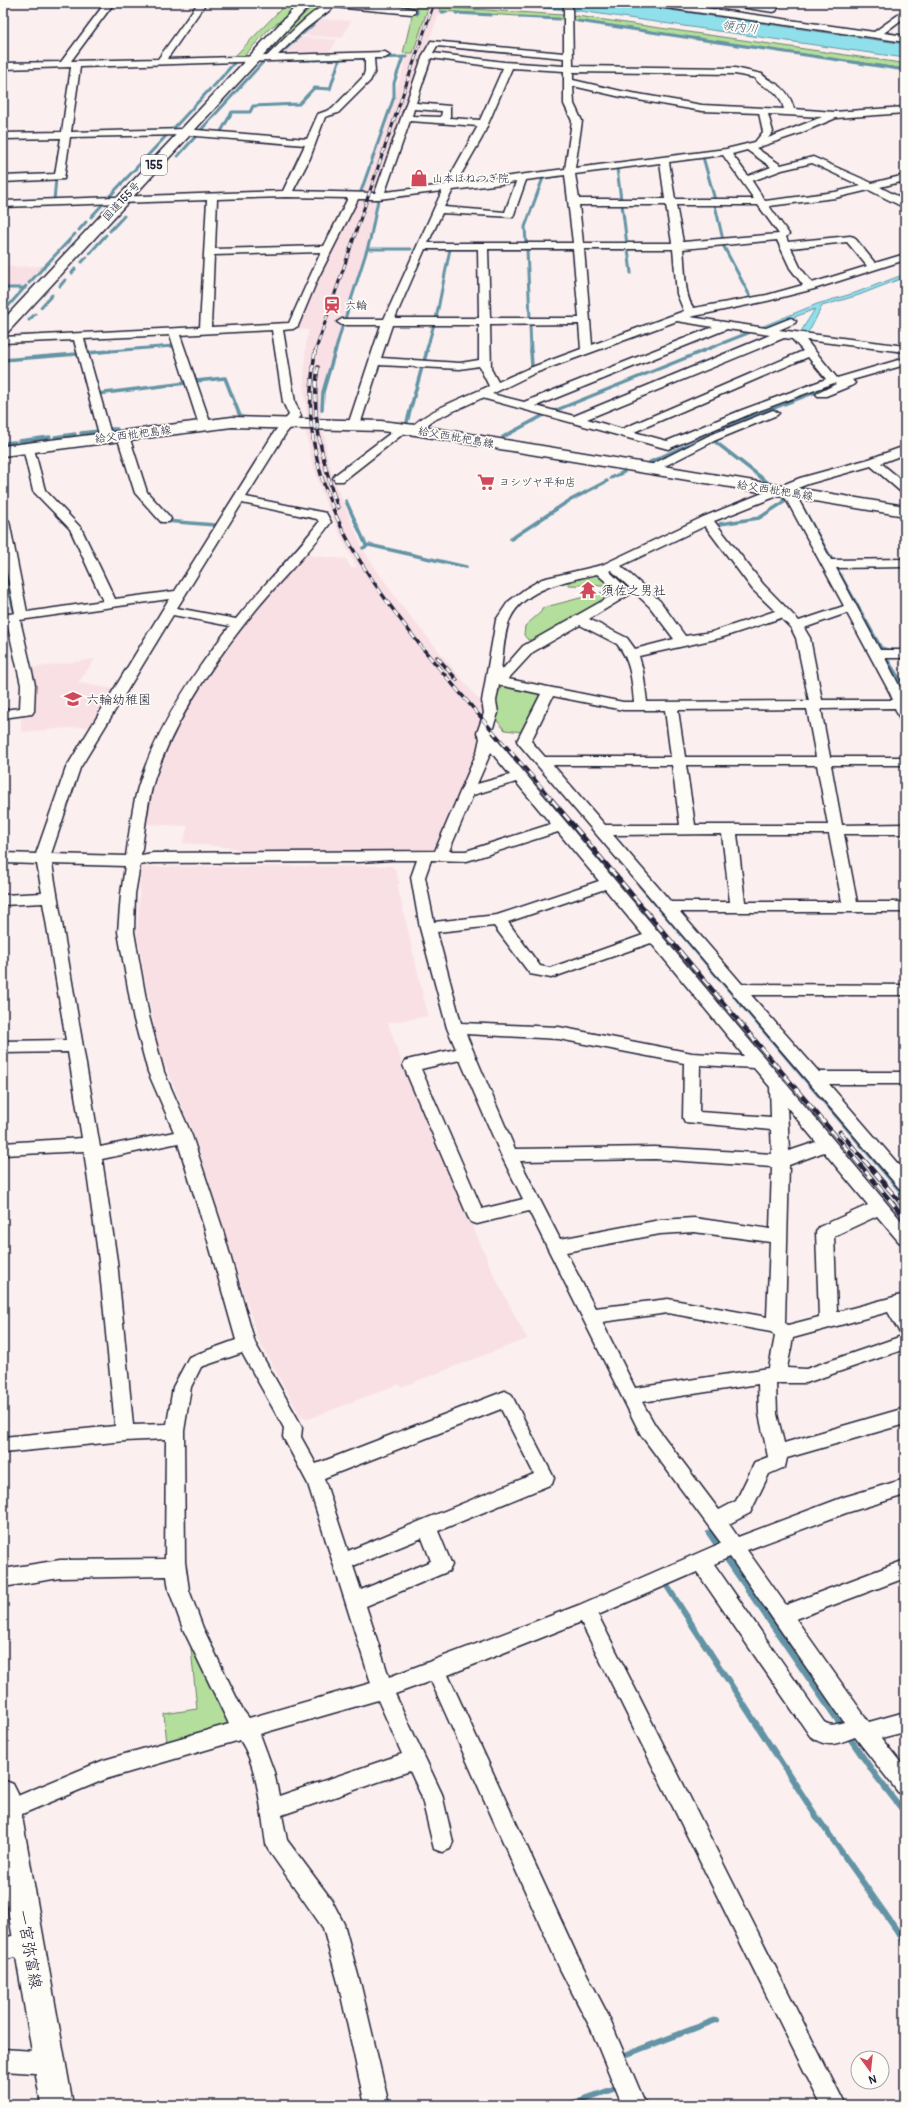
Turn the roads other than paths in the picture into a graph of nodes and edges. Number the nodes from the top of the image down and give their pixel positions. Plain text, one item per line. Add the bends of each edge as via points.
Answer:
1 (110, 3) edge
2 (202, 3) edge
3 (306, 3) edge
4 (568, 3) edge
5 (653, 3) edge
6 (777, 3) edge
7 (738, 4) dead end
8 (412, 10) dead end
9 (905, 13) edge
10 (876, 35) junction
11 (905, 39) edge
12 (385, 55) dead end
13 (428, 55) junction
14 (369, 56) junction
15 (568, 56) junction
16 (270, 58) junction
17 (252, 59) junction
18 (162, 61) junction
19 (64, 64) junction
20 (76, 64) junction
21 (3, 66) edge
22 (508, 66) junction
23 (569, 68) junction
24 (570, 82) junction
25 (410, 106) junction
26 (905, 110) edge
27 (763, 111) junction
28 (790, 112) junction
29 (834, 115) junction
30 (406, 118) junction
31 (445, 119) junction
32 (483, 122) junction
33 (184, 132) junction
34 (64, 135) junction
35 (3, 136) edge
36 (310, 142) junction
37 (759, 144) junction
38 (748, 147) junction
39 (726, 152) junction
40 (664, 160) junction
41 (779, 168) junction
42 (570, 172) junction
43 (52, 177) junction
44 (3, 178) edge
45 (522, 178) junction
46 (905, 178) edge
47 (746, 180) junction
48 (868, 186) junction
49 (449, 188) junction
50 (286, 194) junction
51 (379, 196) junction
52 (354, 197) junction
53 (212, 198) junction
54 (121, 201) junction
55 (574, 202) junction
56 (671, 202) junction
57 (48, 203) junction
58 (762, 203) junction
59 (3, 204) edge
60 (905, 205) edge
61 (438, 210) junction
62 (783, 241) junction
63 (421, 246) junction
64 (483, 246) junction
65 (578, 246) junction
66 (678, 246) junction
67 (328, 249) junction
68 (210, 252) junction
69 (905, 257) edge
70 (874, 268) junction
71 (810, 287) junction
72 (692, 312) junction
73 (676, 318) junction
74 (389, 321) junction
75 (584, 321) junction
76 (791, 321) dead end
77 (342, 322) dead end
78 (484, 322) junction
79 (277, 326) junction
80 (725, 326) junction
81 (3, 329) edge
82 (205, 330) junction
83 (174, 332) junction
84 (766, 332) junction
85 (783, 334) junction
86 (78, 336) junction
87 (796, 336) junction
88 (3, 340) edge
89 (904, 350) edge
90 (587, 351) junction
91 (810, 352) junction
92 (374, 361) junction
93 (905, 361) edge
94 (484, 362) junction
95 (835, 381) junction
96 (495, 387) junction
97 (480, 394) junction
98 (525, 406) junction
99 (575, 420) junction
100 (287, 423) junction
101 (205, 425) junction
102 (354, 425) junction
103 (409, 429) junction
104 (622, 433) junction
105 (123, 436) junction
106 (106, 438) junction
107 (29, 448) junction
108 (905, 450) edge
109 (3, 452) edge
110 (873, 462) junction
111 (648, 469) junction
112 (339, 478) dead end
113 (905, 489) edge
114 (783, 491) junction
115 (239, 499) junction
116 (905, 512) edge
117 (165, 519) dead end
118 (707, 520) junction
119 (3, 521) edge
120 (7, 560) edge
121 (905, 563) edge
122 (612, 564) junction
123 (827, 564) junction
124 (600, 569) junction
125 (179, 594) junction
126 (111, 604) junction
127 (851, 608) junction
128 (169, 610) junction
129 (782, 613) junction
130 (13, 618) edge
131 (578, 619) junction
132 (239, 624) junction
133 (797, 626) junction
134 (682, 641) junction
135 (631, 654) junction
136 (876, 654) junction
137 (905, 654) edge
138 (497, 680) junction
139 (549, 691) junction
140 (814, 704) junction
141 (671, 705) junction
142 (641, 706) junction
143 (903, 711) edge
144 (3, 714) edge
145 (487, 738) junction
146 (542, 760) junction
147 (679, 761) junction
148 (822, 761) junction
149 (905, 761) edge
150 (519, 777) junction
151 (467, 792) junction
152 (561, 826) junction
153 (729, 829) junction
154 (836, 829) junction
155 (905, 829) edge
156 (603, 830) junction
157 (688, 830) junction
158 (433, 856) junction
159 (3, 858) edge
160 (43, 859) junction
161 (132, 861) junction
162 (608, 883) junction
163 (50, 898) junction
164 (3, 900) edge
165 (669, 907) junction
166 (738, 907) junction
167 (850, 907) junction
168 (905, 907) edge
169 (498, 920) junction
170 (428, 928) junction
171 (653, 937) junction
172 (740, 990) junction
173 (905, 990) edge
174 (454, 1028) junction
175 (74, 1046) junction
176 (3, 1047) edge
177 (458, 1055) junction
178 (692, 1059) junction
179 (758, 1062) junction
180 (815, 1078) junction
181 (905, 1078) edge
182 (778, 1086) junction
183 (779, 1124) junction
184 (184, 1136) junction
185 (827, 1144) junction
186 (3, 1149) edge
187 (91, 1149) junction
188 (509, 1155) junction
189 (780, 1161) junction
190 (905, 1183) edge
191 (526, 1205) junction
192 (880, 1207) junction
193 (905, 1236) edge
194 (779, 1237) junction
195 (555, 1247) junction
196 (898, 1303) edge
197 (589, 1316) junction
198 (828, 1321) junction
199 (905, 1326) edge
200 (780, 1329) junction
201 (905, 1342) edge
202 (246, 1344) junction
203 (771, 1376) junction
204 (630, 1396) junction
205 (905, 1416) edge
206 (175, 1431) junction
207 (125, 1433) junction
208 (3, 1445) edge
209 (777, 1453) junction
210 (312, 1474) junction
211 (905, 1487) edge
212 (716, 1520) junction
213 (427, 1527) junction
214 (719, 1553) junction
215 (342, 1562) junction
216 (176, 1567) junction
217 (905, 1568) edge
218 (3, 1578) edge
219 (355, 1602) junction
220 (586, 1611) junction
221 (781, 1616) junction
222 (436, 1670) junction
223 (383, 1689) junction
224 (905, 1722) edge
225 (245, 1729) junction
226 (854, 1730) junction
227 (415, 1759) junction
228 (903, 1779) edge
229 (4, 1806) edge
230 (271, 1809) junction
231 (442, 1842) dead end
232 (16, 1946) edge
233 (3, 2060) edge
234 (50, 2090) edge
235 (378, 2105) edge
236 (634, 2105) edge
237 (833, 2105) edge

1 - 19 street
2 - 18 street
3 - 17 main road, 国道155号 / 155
4 - 15 street
5 - 10 street
6 - 7 street via 773,9
8 - 16 street via 332,4 301,28
9 - 10 street
10 - 11 street
12 - 14 street
13 - 15 street via 434,42
13 - 22 street
13 - 25 street
14 - 16 street
14 - 36 street via 371,65 368,78 334,111 321,116
15 - 23 street
16 - 17 street
17 - 18 street
17 - 33 main road, 国道155号 / 155
18 - 20 street
19 - 20 street
19 - 21 street
20 - 34 street
22 - 23 street
22 - 32 street
23 - 24 street
23 - 28 street via 735,71 759,76 761,80 778,88 786,97
24 - 27 street via 702,108
24 - 42 street via 569,104 576,121
25 - 30 street
25 - 31 street via 446,108
26 - 29 street
27 - 28 street
27 - 37 street via 768,132
28 - 29 street
29 - 37 street via 803,130
30 - 31 street
30 - 51 street
31 - 32 street
32 - 49 street
33 - 34 street
33 - 36 street
33 - 54 main road, 国道155号 / 155
34 - 35 street
34 - 43 street via 60,177
36 - 50 street via 305,158
37 - 38 street
38 - 39 street
38 - 41 street
39 - 40 street
39 - 47 street
40 - 42 street
40 - 56 street
41 - 47 street
41 - 48 street via 813,160
42 - 45 street
42 - 55 street
43 - 44 street
43 - 57 street
45 - 49 street
45 - 61 street via 509,215
46 - 48 street
47 - 58 street
48 - 58 street via 835,195
48 - 60 street via 898,199
49 - 51 street
49 - 61 street
50 - 52 street
50 - 53 street
51 - 52 street
52 - 67 street
53 - 54 street
53 - 68 street
54 - 57 street
54 - 81 main road, 国道155号 / 155
55 - 56 street
55 - 65 street
56 - 58 street
56 - 66 street
57 - 59 street
58 - 62 street via 784,234
61 - 63 street
62 - 66 street
62 - 70 street via 850,239
62 - 71 street via 795,268
63 - 64 street
63 - 74 street
64 - 65 street
64 - 78 street
65 - 66 street
65 - 75 street
66 - 72 street via 682,294 687,308
67 - 68 street
67 - 79 street via 293,326
68 - 82 street
69 - 70 street
70 - 71 street
71 - 72 street
72 - 73 street
73 - 80 street
73 - 90 street
74 - 77 street
74 - 78 street
74 - 92 street
75 - 78 street
75 - 90 street
76 - 84 street
78 - 94 street
79 - 82 street
79 - 100 street via 289,402 295,416
80 - 84 street
80 - 98 street
82 - 83 street
83 - 86 street
83 - 101 street
84 - 85 street
85 - 87 street
85 - 99 street
86 - 88 street
86 - 106 street
87 - 89 street
87 - 91 street
90 - 96 street
91 - 95 street
91 - 104 street
92 - 94 street via 460,366
92 - 102 street
93 - 95 street
94 - 96 street
95 - 104 street via 746,412 668,445
95 - 111 street via 849,383 712,438
96 - 97 street
97 - 98 street
97 - 103 street
98 - 99 street
99 - 104 street
100 - 101 main road, 給父西枇杷島線 via 232,422
100 - 102 main road, 給父西枇杷島線
100 - 115 street
101 - 105 main road, 給父西枇杷島線
102 - 103 main road, 給父西枇杷島線
103 - 111 main road, 給父西枇杷島線
103 - 112 street
105 - 106 main road, 給父西枇杷島線
105 - 117 street via 141,493
106 - 107 main road, 給父西枇杷島線
107 - 109 main road, 給父西枇杷島線
107 - 126 street via 39,491 75,528
108 - 110 street
110 - 113 street
110 - 114 street via 815,478
111 - 114 main road, 給父西枇杷島線
114 - 116 main road, 給父西枇杷島線
114 - 118 street
114 - 123 street via 791,497
115 - 125 street
115 - 132 street via 322,516 325,522
118 - 122 street
118 - 129 street via 758,587
119 - 120 street
120 - 130 street
121 - 123 street
122 - 124 street
122 - 134 street via 655,604
123 - 127 street
124 - 131 street via 626,593
124 - 138 street via 547,582 513,605 503,620
125 - 126 street
125 - 128 street
126 - 130 street
127 - 133 street
127 - 136 street
128 - 132 street
128 - 160 street via 73,768
129 - 133 street
129 - 134 street via 715,635
130 - 144 street via 28,685 27,710
131 - 135 street via 622,641
131 - 138 street via 528,649
132 - 161 street via 198,678 166,736 148,778
133 - 140 street via 803,638
134 - 135 street
135 - 142 street via 636,664
136 - 137 street
136 - 143 street via 898,693
138 - 139 street
138 - 145 street via 489,701 491,712 484,732
139 - 142 street via 623,706
139 - 146 street via 524,741
140 - 141 street
140 - 143 street
140 - 148 street
141 - 142 street
141 - 147 street
145 - 150 street
145 - 151 street via 484,752
146 - 147 street
146 - 156 street
147 - 148 street
147 - 157 street
148 - 149 street
148 - 154 street
150 - 151 street
150 - 152 street
151 - 158 street
152 - 158 street via 467,856
152 - 162 street
153 - 154 street
153 - 157 street
153 - 166 street
154 - 155 street
154 - 167 street
156 - 157 street
156 - 165 street
158 - 161 street via 153,858
158 - 170 street via 418,877
159 - 160 street
160 - 161 street
160 - 163 street
161 - 184 street via 126,932 140,1016 156,1072
162 - 169 street
162 - 171 street
163 - 164 street
163 - 175 street
165 - 166 street
165 - 172 street
166 - 167 street
167 - 168 street
169 - 170 street
169 - 171 street via 536,970 551,973
170 - 174 street
171 - 179 street
172 - 173 street
172 - 180 street
174 - 177 street
174 - 178 street via 559,1033
175 - 176 street
175 - 187 street
177 - 188 street
177 - 191 street via 410,1065 477,1217
178 - 179 street
178 - 183 street via 691,1118
179 - 182 street
180 - 181 street
180 - 190 street
182 - 183 street
182 - 185 street
183 - 189 street
184 - 187 street
184 - 202 street
185 - 189 street
185 - 192 street
186 - 187 street
187 - 207 street via 105,1238
188 - 189 street via 655,1152
188 - 191 street
189 - 194 street
191 - 195 street
192 - 193 street
192 - 198 street via 824,1232
194 - 195 street via 694,1225 660,1227
194 - 200 street
195 - 197 street
196 - 198 street
196 - 199 street
197 - 200 street via 668,1306
197 - 204 street
198 - 200 street
200 - 203 street
201 - 203 street via 806,1376
202 - 206 street via 195,1362 182,1387
202 - 210 street via 293,1428 292,1437
203 - 204 street
203 - 209 street via 768,1414
204 - 212 street via 648,1430
205 - 209 street
206 - 207 street
206 - 216 street
207 - 208 street
209 - 212 street via 778,1461 762,1468 743,1507
210 - 213 street via 505,1400 546,1478
210 - 215 street
211 - 214 street via 844,1505
212 - 214 street
213 - 215 street
213 - 219 street via 442,1565
214 - 220 street
214 - 221 street
214 - 226 street via 817,1729 825,1735
215 - 219 street
216 - 218 street via 60,1569
216 - 225 street via 178,1590 193,1629 235,1716
217 - 221 street
219 - 223 street
220 - 222 street
220 - 237 street
221 - 226 street
222 - 223 street
222 - 236 street via 568,1960 600,2021
223 - 225 street
223 - 227 street
224 - 226 street
225 - 229 street via 104,1770
225 - 230 street via 254,1743 264,1772
226 - 228 street
227 - 230 street
227 - 231 street via 431,1794
229 - 232 main road, 一宮弥富線
230 - 235 street via 277,1844 333,1924
232 - 234 main road, 一宮弥富線
233 - 234 street

